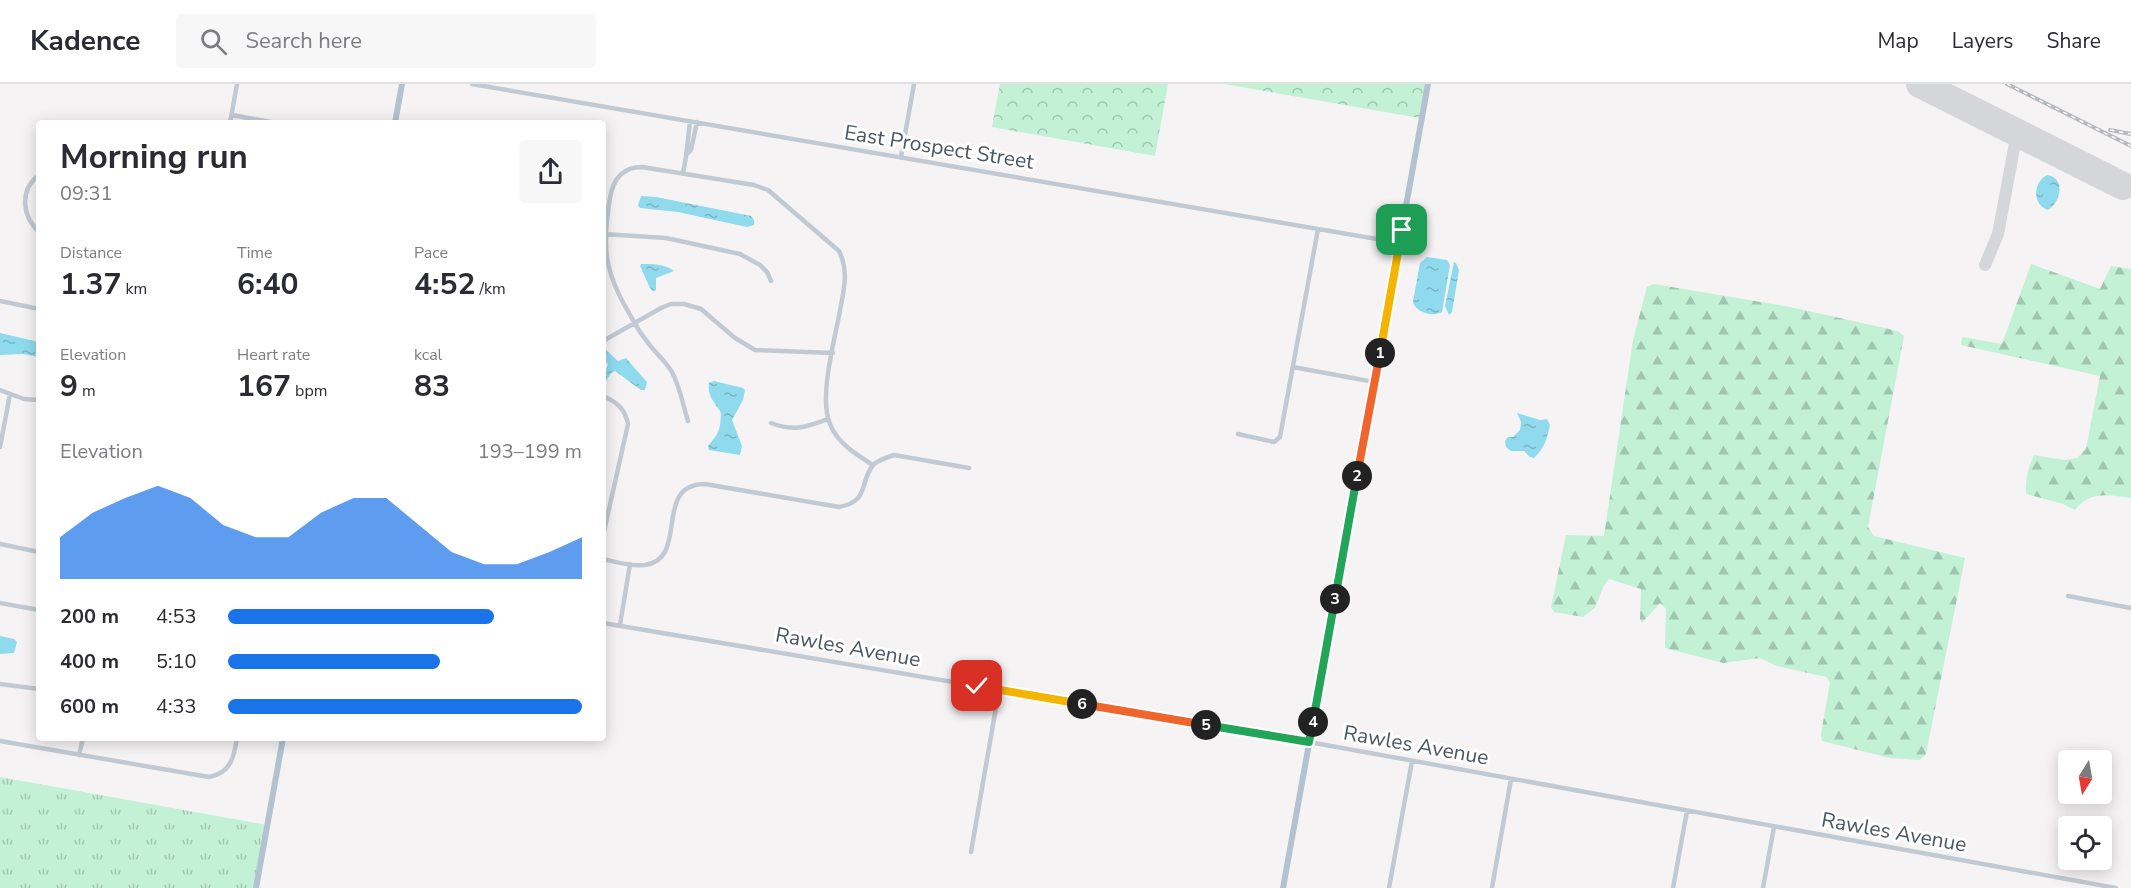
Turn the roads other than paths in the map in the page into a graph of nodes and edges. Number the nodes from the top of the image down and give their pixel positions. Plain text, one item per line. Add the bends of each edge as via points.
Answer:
1 (237, 84) edge
2 (402, 84) edge
3 (472, 84) edge
4 (914, 84) edge
5 (1428, 84) edge
6 (232, 115) junction
7 (231, 120) edge
8 (260, 120) edge
9 (396, 120) edge
10 (690, 121) junction
11 (697, 122) junction
12 (687, 153) junction
13 (901, 157) junction
14 (683, 173) junction
15 (36, 177) edge
16 (606, 223) edge
17 (36, 228) edge
18 (1318, 229) junction
19 (606, 234) edge
20 (1400, 243) junction
21 (606, 259) edge
22 (771, 281) dead end
23 (0, 302) edge
24 (36, 308) edge
25 (634, 322) junction
26 (606, 339) edge
27 (833, 353) junction
28 (1293, 367) junction
29 (1374, 382) junction
30 (0, 390) edge
31 (10, 394) junction
32 (606, 398) edge
33 (36, 399) edge
34 (828, 419) junction
35 (688, 421) dead end
36 (771, 423) dead end
37 (1238, 434) dead end
38 (0, 447) edge
39 (873, 465) junction
40 (969, 468) dead end
41 (606, 522) edge
42 (0, 544) edge
43 (36, 551) edge
44 (606, 560) edge
45 (630, 564) junction
46 (2068, 596) dead end
47 (0, 603) edge
48 (2131, 608) edge
49 (36, 609) edge
50 (606, 623) edge
51 (620, 625) junction
52 (0, 684) edge
53 (36, 689) edge
54 (999, 690) junction
55 (0, 741) edge
56 (82, 741) edge
57 (236, 741) edge
58 (282, 741) edge
59 (1309, 742) junction
60 (80, 755) junction
61 (1413, 761) junction
62 (1511, 779) junction
63 (1687, 811) junction
64 (1774, 827) junction
65 (971, 852) dead end
66 (256, 888) edge
67 (1283, 888) edge
68 (1389, 888) edge
69 (1492, 888) edge
70 (1673, 888) edge
71 (1763, 888) edge
72 (2116, 888) edge

1 - 6 street
2 - 9 main road
3 - 10 street, East Prospect Street
4 - 13 street
5 - 20 main road
6 - 7 street
6 - 8 street
10 - 11 street, East Prospect Street
10 - 12 street
11 - 12 street
11 - 13 street, East Prospect Street
12 - 14 street
13 - 18 street, East Prospect Street
14 - 16 street via 642,166 627,169 613,185
14 - 27 street via 768,190 839,251 846,279
15 - 17 street via 26,192 25,203 27,216
18 - 20 street, East Prospect Street
18 - 28 street
19 - 22 street via 660,237 739,254 760,265
20 - 29 main road
21 - 25 street via 611,280
23 - 24 street
25 - 26 street
25 - 27 street via 671,304 684,304 701,309 755,350
25 - 35 street via 672,372
27 - 34 street via 826,390
28 - 29 street
28 - 37 street via 1277,440
29 - 59 main road
30 - 31 street
31 - 33 street
31 - 38 street
32 - 41 street via 620,406 627,428
34 - 36 street via 785,429
34 - 39 street via 844,444
39 - 40 street via 894,455
39 - 45 street via 861,496 841,507 705,484 690,487 676,501 668,544 662,555 649,564
42 - 43 street
44 - 45 street
45 - 51 street
46 - 48 street
47 - 49 street
50 - 51 street, Rawles Avenue
51 - 54 street, Rawles Avenue
52 - 53 street
54 - 59 street, Rawles Avenue
54 - 65 street
55 - 60 street
56 - 60 street
57 - 60 street via 232,761 222,773 205,778
58 - 66 main road
59 - 61 street, Rawles Avenue
59 - 67 main road
61 - 62 street, Rawles Avenue
61 - 68 street
62 - 63 street, Rawles Avenue
62 - 69 street
63 - 64 street, Rawles Avenue
63 - 70 street
64 - 71 street
64 - 72 street, Rawles Avenue

